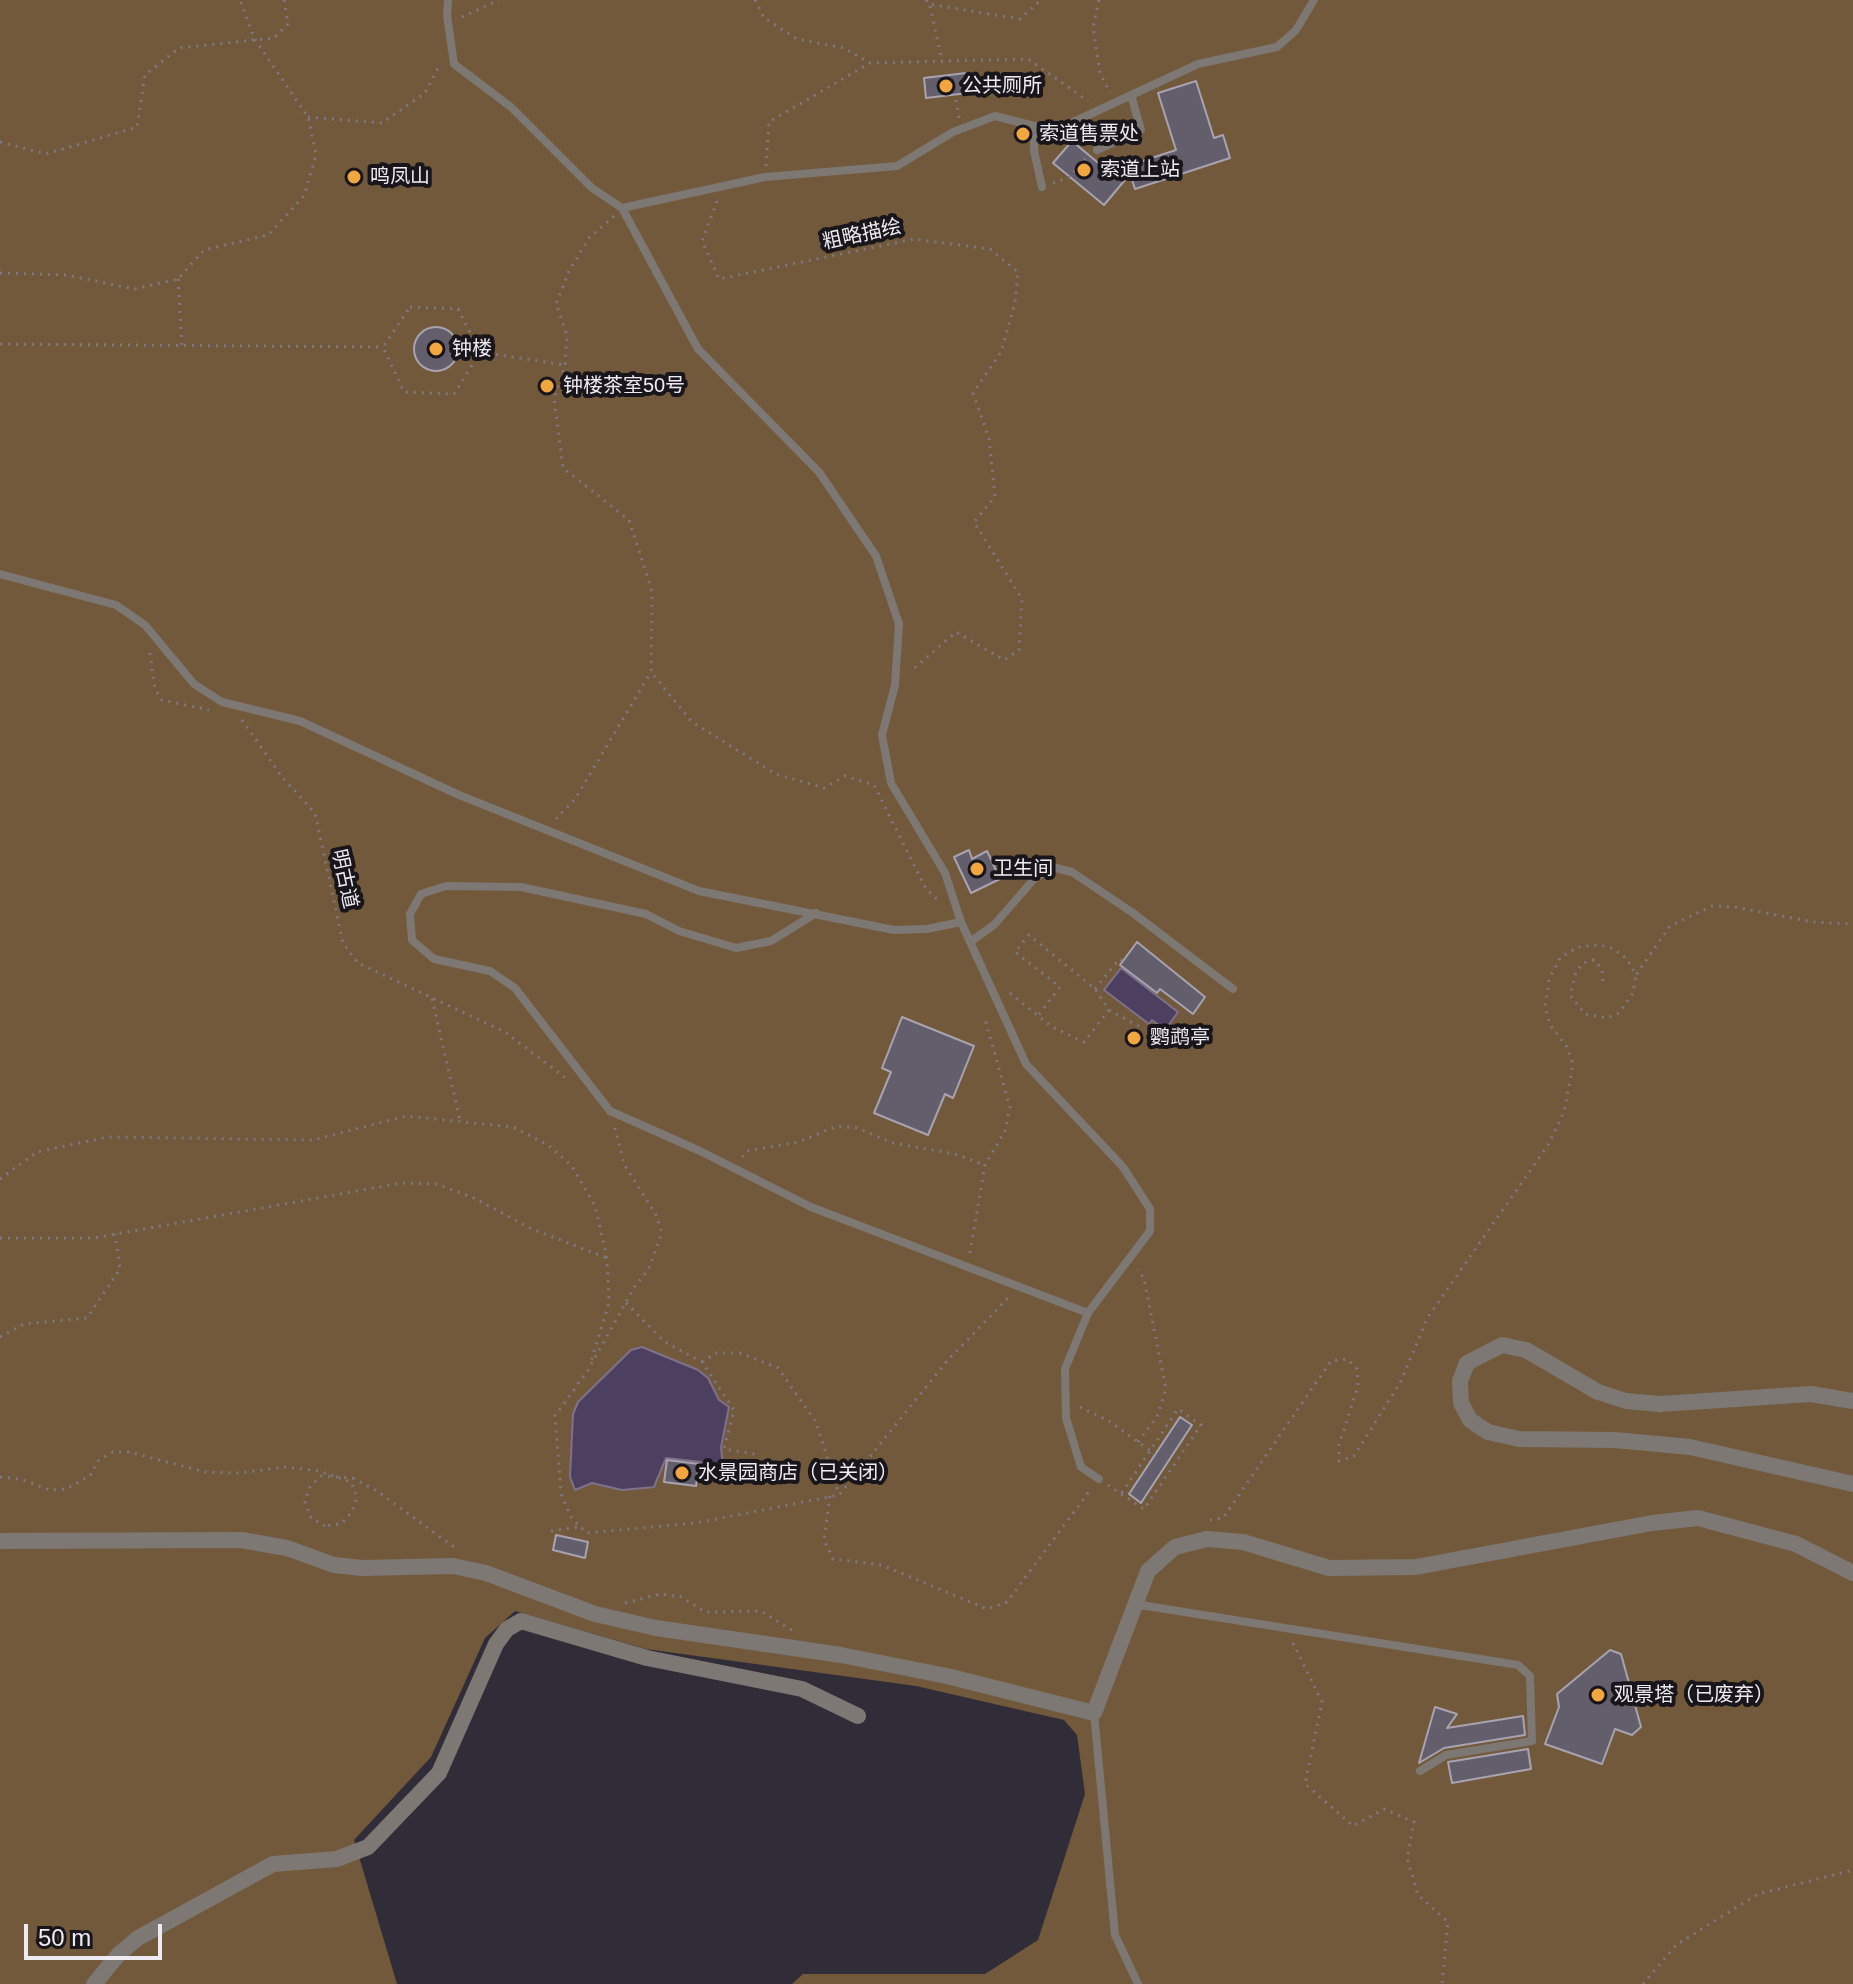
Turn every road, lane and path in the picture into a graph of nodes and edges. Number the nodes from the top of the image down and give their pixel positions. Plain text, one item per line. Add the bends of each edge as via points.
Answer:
1 (240, 0) edge
2 (284, 0) edge
3 (448, 0) edge
4 (499, 0) edge
5 (755, 0) edge
6 (1041, 0) edge
7 (1099, 0) edge
8 (1314, 0) edge
9 (927, 2) edge
10 (254, 38) junction
11 (451, 40) junction
12 (942, 61) junction
13 (870, 63) junction
14 (1131, 95) junction
15 (1116, 103) junction
16 (1101, 110) junction
17 (308, 117) junction
18 (1034, 126) junction
19 (0, 142) edge
20 (1097, 150) dead end
21 (1078, 168) dead end
22 (765, 177) junction
23 (724, 186) junction
24 (1042, 187) joint
25 (622, 208) junction
26 (0, 273) edge
27 (178, 279) junction
28 (0, 344) edge
29 (182, 345) junction
30 (383, 347) junction
31 (480, 352) junction
32 (565, 365) junction
33 (0, 574) edge
34 (149, 641) dead end
35 (651, 672) junction
36 (895, 685) junction
37 (208, 710) dead end
38 (239, 717) dead end
39 (547, 829) junction
40 (926, 889) dead end
41 (816, 913) junction
42 (961, 922) junction
43 (1853, 924) edge
44 (970, 942) junction
45 (1123, 961) dead end
46 (1636, 975) junction
47 (1603, 981) dead end
48 (1095, 989) junction
49 (1233, 989) dead end
50 (991, 990) junction
51 (431, 997) junction
52 (998, 1005) junction
53 (1109, 1010) junction
54 (1038, 1016) junction
55 (1144, 1029) dead end
56 (575, 1085) dead end
57 (610, 1111) junction
58 (460, 1120) junction
59 (985, 1165) junction
60 (733, 1167) junction
61 (0, 1179) edge
62 (115, 1234) junction
63 (0, 1238) edge
64 (1131, 1256) junction
65 (607, 1258) junction
66 (967, 1268) junction
67 (1017, 1288) junction
68 (626, 1303) junction
69 (1088, 1313) junction
70 (0, 1337) edge
71 (702, 1362) junction
72 (588, 1370) junction
73 (1066, 1400) junction
74 (1853, 1401) edge
75 (1138, 1442) junction
76 (1150, 1451) junction
77 (755, 1454) dead end
78 (1155, 1454) dead end
79 (1167, 1463) dead end
80 (1173, 1467) junction
81 (0, 1477) edge
82 (1099, 1479) junction
83 (1853, 1484) edge
84 (1121, 1494) junction
85 (839, 1495) junction
86 (830, 1496) junction
87 (1199, 1522) dead end
88 (579, 1527) junction
89 (551, 1531) dead end
90 (0, 1541) edge
91 (460, 1552) dead end
92 (1853, 1573) edge
93 (1134, 1604) junction
94 (615, 1608) dead end
95 (1286, 1630) junction
96 (800, 1637) dead end
97 (1094, 1713) junction
98 (858, 1716) dead end
99 (1420, 1771) dead end
100 (1853, 1870) edge
101 (94, 1984) edge
102 (1138, 1984) edge
103 (1442, 1984) edge
104 (1643, 1984) edge

1 - 10 path
2 - 10 path via 288,24 274,38
3 - 11 lane
4 - 11 path via 463,15
5 - 13 path via 764,18 797,39 844,48
6 - 9 path via 1020,19
7 - 15 path via 1093,27 1100,73
8 - 14 lane via 1296,30 1277,47 1198,64
9 - 12 path
10 - 17 path
10 - 19 path via 179,48 145,75 137,127 46,154
11 - 17 path via 425,93 382,123
11 - 25 lane via 454,64 511,107 592,188
12 - 13 path
12 - 16 path via 1028,59
13 - 22 path via 769,122
14 - 15 lane
14 - 20 lane via 1141,130
15 - 16 lane
16 - 18 lane via 1054,131
17 - 27 path via 316,155 304,196 268,235 204,250
18 - 22 lane via 995,116 953,132 897,166
18 - 24 lane
21 - 24 path via 1070,177
22 - 23 lane
23 - 25 lane
23 - 36 path, 粗略描绘 via 702,241 719,279 914,239 990,249 1018,272 1001,352 973,393 989,438 995,497 974,522 1022,599 1019,650 1004,660 956,632
25 - 32 path via 589,238 556,304 567,335
25 - 36 lane via 698,349 819,472 876,556 899,624
26 - 27 path via 66,275 135,289
27 - 29 path
28 - 29 path
29 - 30 path
30 - 31 path via 410,307 458,309
30 - 31 path via 404,392 454,394
31 - 32 path
32 - 35 path via 554,398 563,468 629,520 652,591
33 - 39 lane via 116,605 145,625 194,684 222,702 300,721 459,795
34 - 37 path via 155,689 162,700
35 - 39 path via 575,799
35 - 40 path via 692,722 776,774 824,788 845,776 874,785
36 - 42 lane via 882,735 891,783 945,873
38 - 51 path, 明古道 via 315,813 343,943 358,963
39 - 41 lane via 699,891
41 - 42 lane via 894,930
41 - 57 lane via 771,941 736,948 679,931 646,914 562,894 521,887 446,886 421,894 410,914 412,940 434,959 490,971 515,988
42 - 44 lane
43 - 46 path via 1712,906 1670,926
44 - 49 lane via 1052,867 1072,872 1133,913
44 - 50 lane
45 - 48 path via 1119,959
46 - 47 path via 1633,993 1619,1013 1607,1018 1585,1014 1570,995 1576,972 1594,960
46 - 87 path via 1627,959 1600,945 1578,947 1560,958 1549,980 1545,1007 1573,1065 1564,1112 1548,1145 1428,1317 1400,1383 1354,1456 1339,1461 1358,1386 1357,1369 1347,1359 1331,1361 1223,1518
48 - 53 path
48 - 54 path via 1029,935 1015,952 1060,987
50 - 52 lane
50 - 54 path via 1008,991
51 - 56 path, 明古道 via 505,1032
51 - 58 path
52 - 59 path via 989,1011 986,1023 1010,1107 1005,1131
52 - 64 lane via 1026,1064 1123,1167 1150,1209 1150,1231
53 - 54 path via 1084,1042
53 - 55 path
57 - 60 lane
57 - 68 path via 624,1164 662,1233 648,1270
58 - 61 path via 406,1116 313,1140 108,1137 37,1152
58 - 65 path via 513,1127 548,1145 572,1166 595,1206
59 - 60 path via 837,1126 798,1142 747,1151
59 - 66 path
60 - 66 lane via 811,1207
62 - 63 path
62 - 65 path via 402,1183 436,1184
62 - 70 path via 120,1269 87,1318 24,1324
64 - 69 lane
64 - 75 path via 1144,1279 1166,1389 1157,1417
65 - 72 path via 609,1303
66 - 67 lane
67 - 69 lane
67 - 85 path via 947,1361
68 - 71 path via 665,1342
68 - 72 path
69 - 73 lane via 1065,1369
71 - 77 path via 734,1410 724,1449
71 - 85 path via 716,1353 740,1353 778,1368 816,1422
72 - 88 path via 555,1416 561,1494
73 - 75 path
73 - 82 lane via 1081,1467
74 - 83 street via 1811,1394 1660,1404 1626,1401 1598,1392 1526,1350 1502,1345 1467,1363 1460,1381 1461,1403 1470,1420 1488,1432 1519,1439 1690,1447
75 - 76 path
76 - 78 path
76 - 80 path via 1178,1409 1201,1425
76 - 84 path
79 - 80 path
80 - 84 path via 1144,1509
81 - 91 path, bridge via 66,1489 90,1476 98,1461 113,1452 205,1472 287,1467 319,1471 335,1474 340,1476 351,1482 357,1497 341,1524 325,1526 311,1518 305,1503 309,1488 321,1476 336,1475 344,1476 353,1478
82 - 84 path
82 - 86 path via 1007,1602 987,1609 882,1565 833,1559 824,1540
85 - 86 path
86 - 88 path via 610,1534 587,1533
88 - 89 path
90 - 97 street via 241,1540 287,1548 334,1565 453,1566 595,1614 656,1628 841,1655
92 - 93 street via 1796,1544 1698,1518 1416,1567 1329,1568 1243,1542 1207,1539 1175,1547 1148,1571
93 - 95 lane
93 - 97 street
94 - 96 path via 635,1598 681,1597 705,1612 761,1611
95 - 99 lane via 1518,1665 1530,1676 1532,1741 1446,1755
95 - 103 path via 1322,1702 1305,1784 1353,1826 1384,1809 1414,1822 1407,1858 1418,1895 1448,1922
97 - 102 lane via 1115,1935
98 - 101 street via 802,1689 647,1658 521,1621 496,1644 439,1773 368,1847 337,1859 273,1864 138,1938
100 - 104 path via 1758,1894 1676,1945

